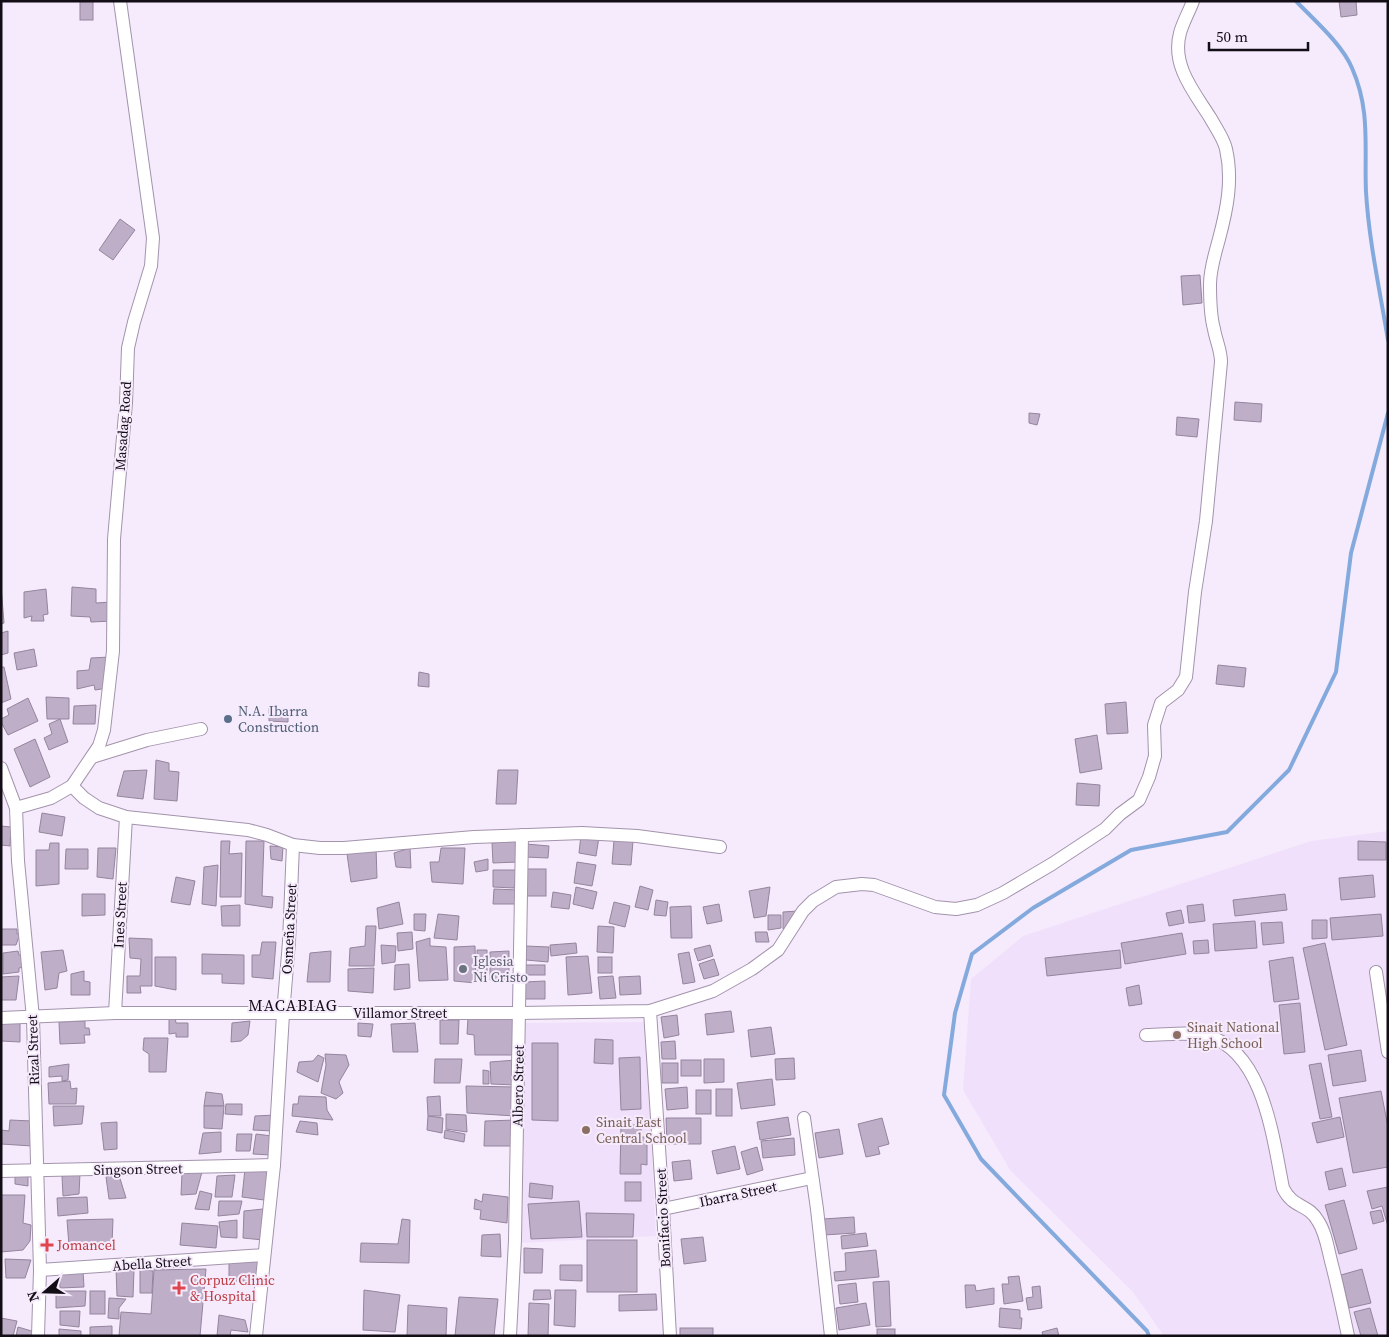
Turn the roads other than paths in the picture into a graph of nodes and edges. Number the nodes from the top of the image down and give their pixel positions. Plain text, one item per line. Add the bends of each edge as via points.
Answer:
1 (120, 1) edge
2 (1193, 1) edge
3 (201, 729) dead end
4 (92, 757) junction
5 (1, 768) edge
6 (72, 786) junction
7 (16, 808) junction
8 (126, 817) junction
9 (522, 836) junction
10 (294, 845) junction
11 (720, 847) dead end
12 (1376, 972) dead end
13 (650, 1011) junction
14 (114, 1013) junction
15 (519, 1013) junction
16 (283, 1014) junction
17 (1, 1018) edge
18 (32, 1018) junction
19 (1146, 1035) dead end
20 (1388, 1052) edge
21 (804, 1118) dead end
22 (274, 1165) junction
23 (1, 1171) edge
24 (37, 1171) junction
25 (812, 1178) junction
26 (663, 1209) junction
27 (264, 1255) junction
28 (40, 1270) junction
29 (38, 1336) edge
30 (256, 1336) edge
31 (510, 1336) edge
32 (670, 1336) edge
33 (831, 1336) edge
34 (1348, 1336) edge

1 - 4 street, Masadag Road via 152,220 153,253 128,348 114,539 113,652 104,730
2 - 13 street, Villamor Street via 1180,32 1179,60 1190,88 1226,147 1230,190 1210,283 1211,313 1221,362 1206,521 1194,592 1186,677 1178,690 1161,703 1154,725 1155,756 1139,800 1077,848 977,905 956,909 935,907 874,886 836,887 813,901 778,950 752,969 713,991
3 - 4 street via 147,740
4 - 6 street, Masadag Road
5 - 7 street, Rizal Street
6 - 7 street, Masadag Road via 50,798
6 - 8 street via 99,808
7 - 18 street, Rizal Street
8 - 10 street via 248,830
8 - 14 street, Ines Street
9 - 10 street via 474,836 344,848
9 - 11 street via 582,833 637,836
9 - 15 street, Albero Street
10 - 16 street, Osmeña Street
12 - 20 street
13 - 15 street, Villamor Street
13 - 26 street, Bonifacio Street
14 - 16 street, Villamor Street
14 - 18 street, Villamor Street
15 - 16 street, Villamor Street
15 - 31 street, Albero Street
16 - 22 street, Osmeña Street
17 - 18 street, Villamor Street
18 - 24 street, Rizal Street
19 - 34 street via 1196,1034 1210,1037 1234,1050 1243,1060 1260,1093 1283,1188 1292,1202 1310,1210 1320,1223
21 - 25 street
22 - 24 street, Singson Street
22 - 27 street, Osmeña Street
23 - 24 street, Singson Street
24 - 28 street, Rizal Street
25 - 26 street, Ibarra Street
25 - 33 street
26 - 32 street, Bonifacio Street
27 - 28 street, Abella Street
27 - 30 street, Osmeña Street
28 - 29 street, Rizal Street

